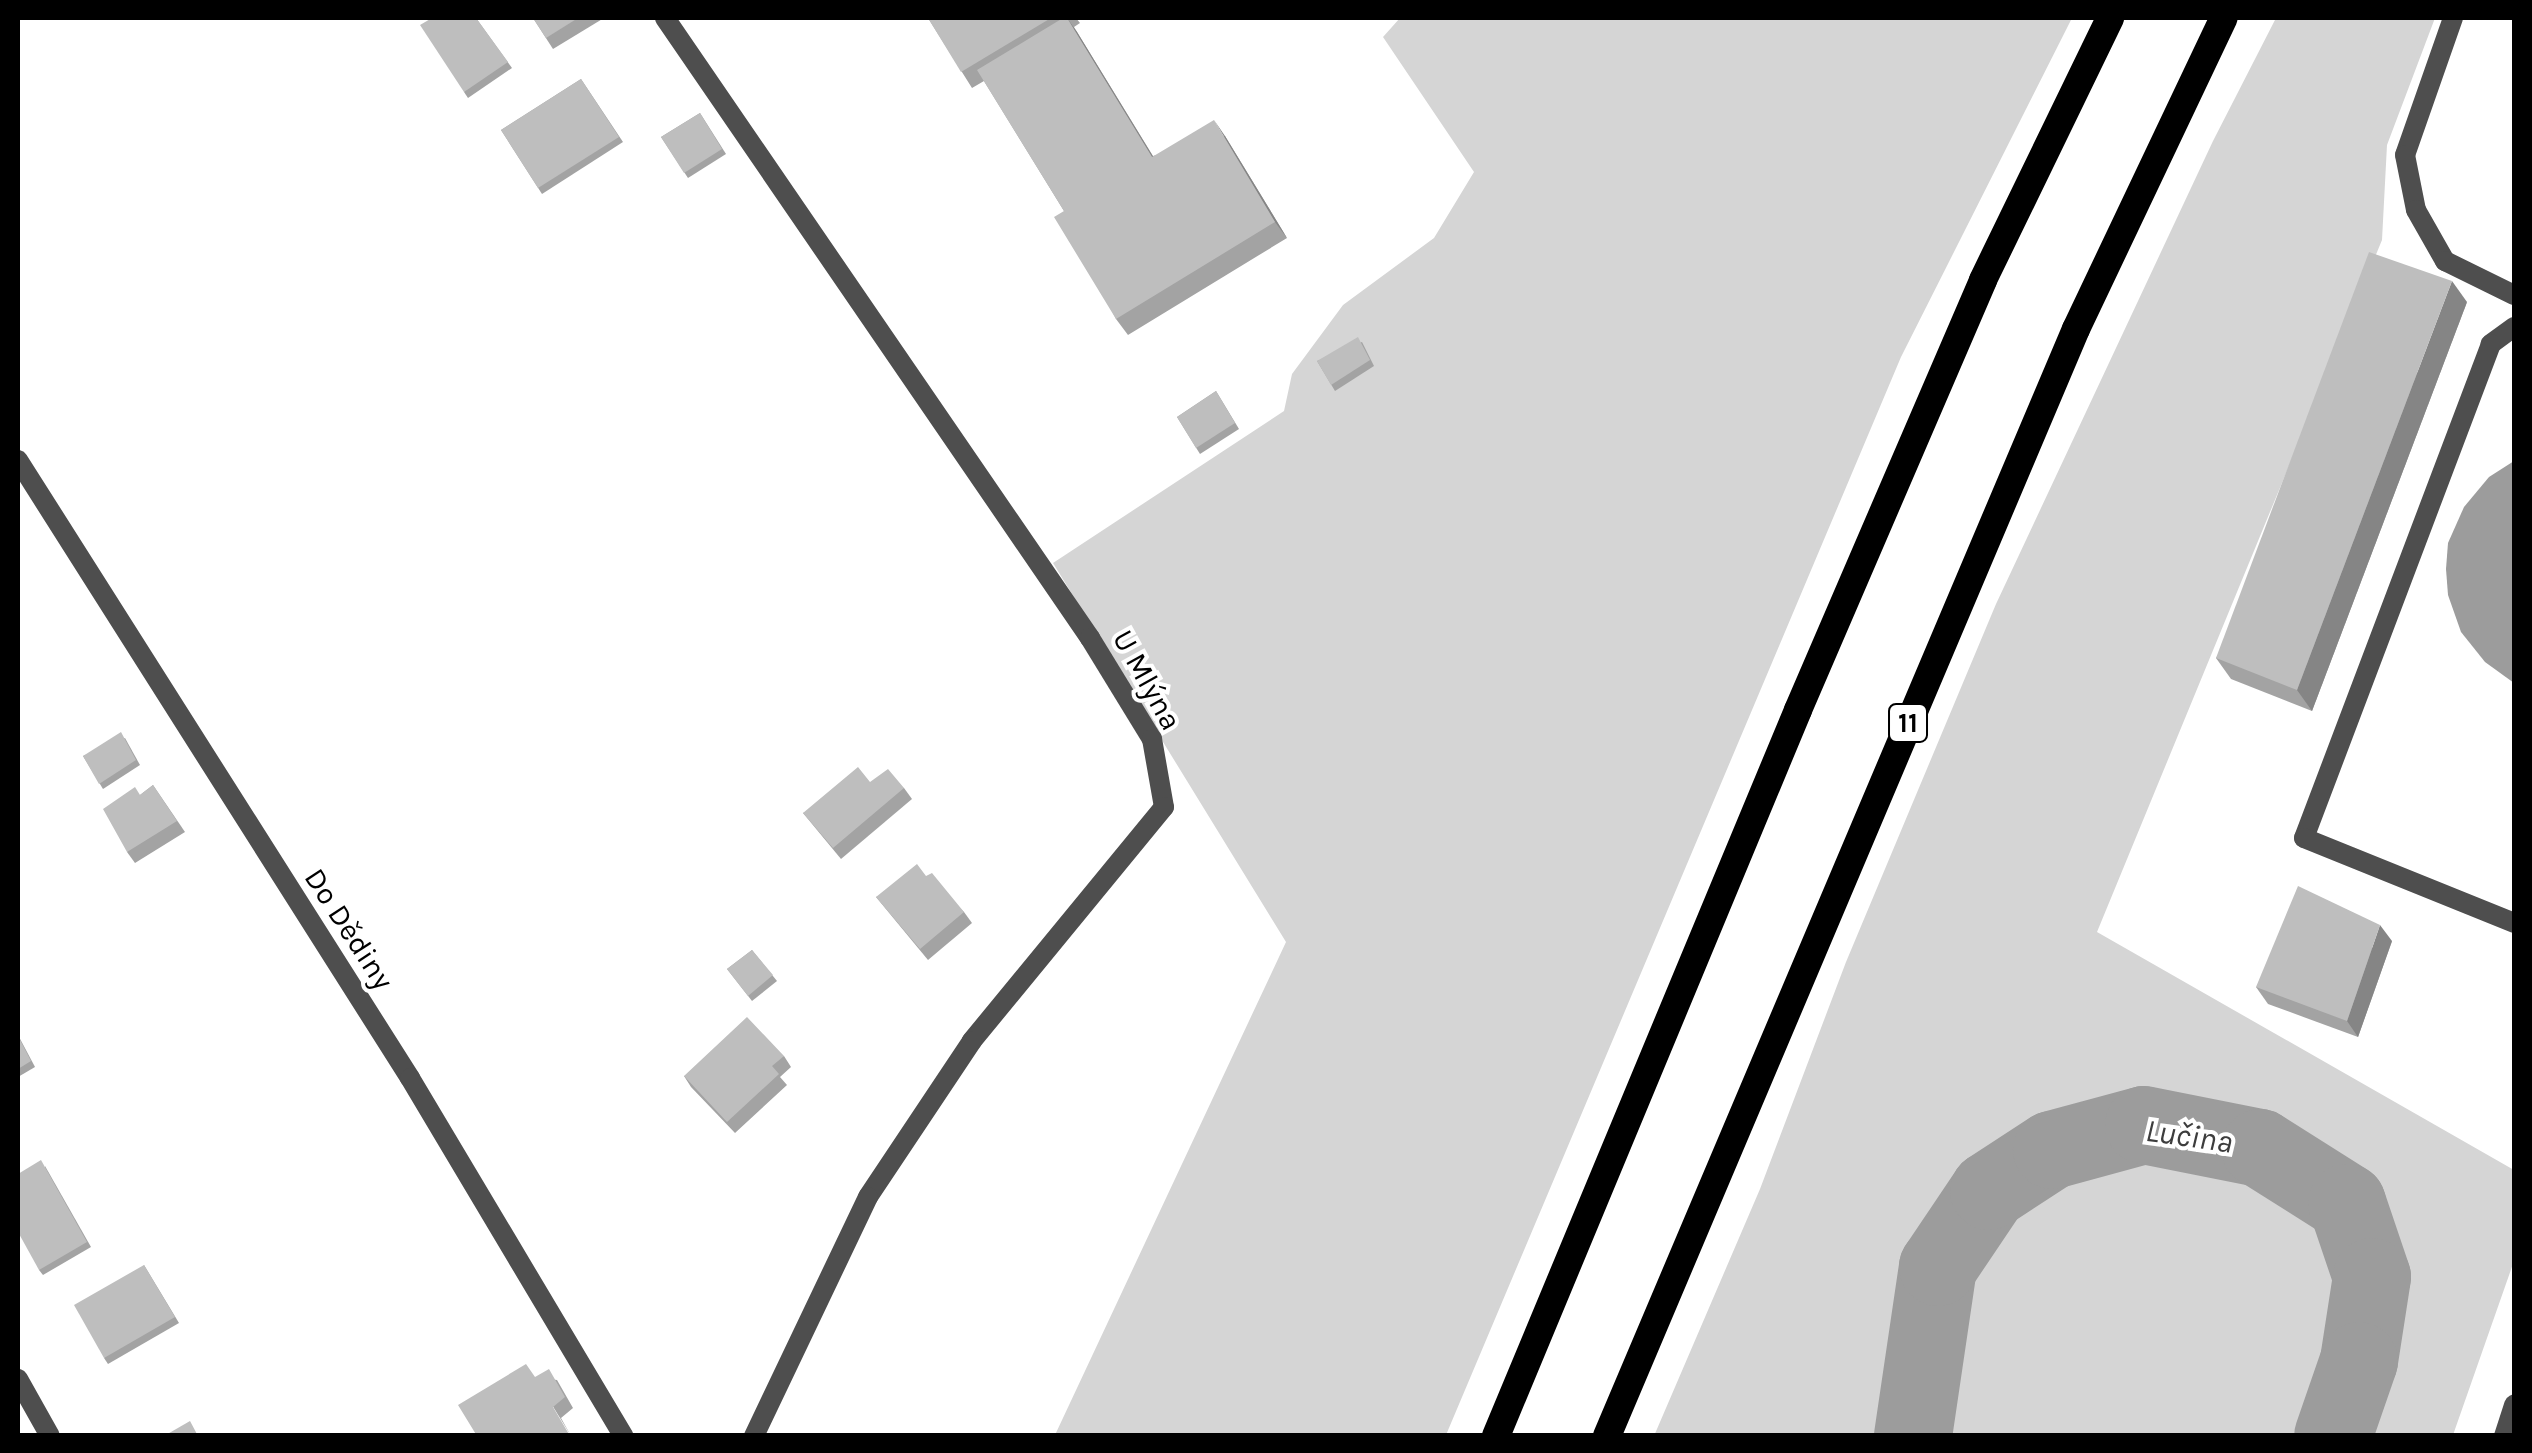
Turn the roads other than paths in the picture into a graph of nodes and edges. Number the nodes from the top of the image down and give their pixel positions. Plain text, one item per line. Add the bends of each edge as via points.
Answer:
1 (665, 18) edge
2 (2110, 18) edge
3 (2224, 18) edge
4 (2453, 18) edge
5 (2514, 294) edge
6 (2514, 327) edge
7 (18, 460) edge
8 (2513, 919) edge
9 (18, 1380) edge
10 (2514, 1406) edge
11 (50, 1436) edge
12 (622, 1436) edge
13 (754, 1436) edge
14 (1496, 1436) edge
15 (1607, 1436) edge
16 (2504, 1436) edge

1 - 13 street, U Mlýna via 1090,638 1152,738 1164,807 972,1041 868,1197
2 - 14 highway via 1968,316
3 - 15 highway, 11 via 2076,329
4 - 5 street via 2405,155 2416,210 2444,261
6 - 8 street via 2491,344 2304,838
7 - 12 street, Do Dědiny via 410,1078
9 - 11 street
10 - 16 street

